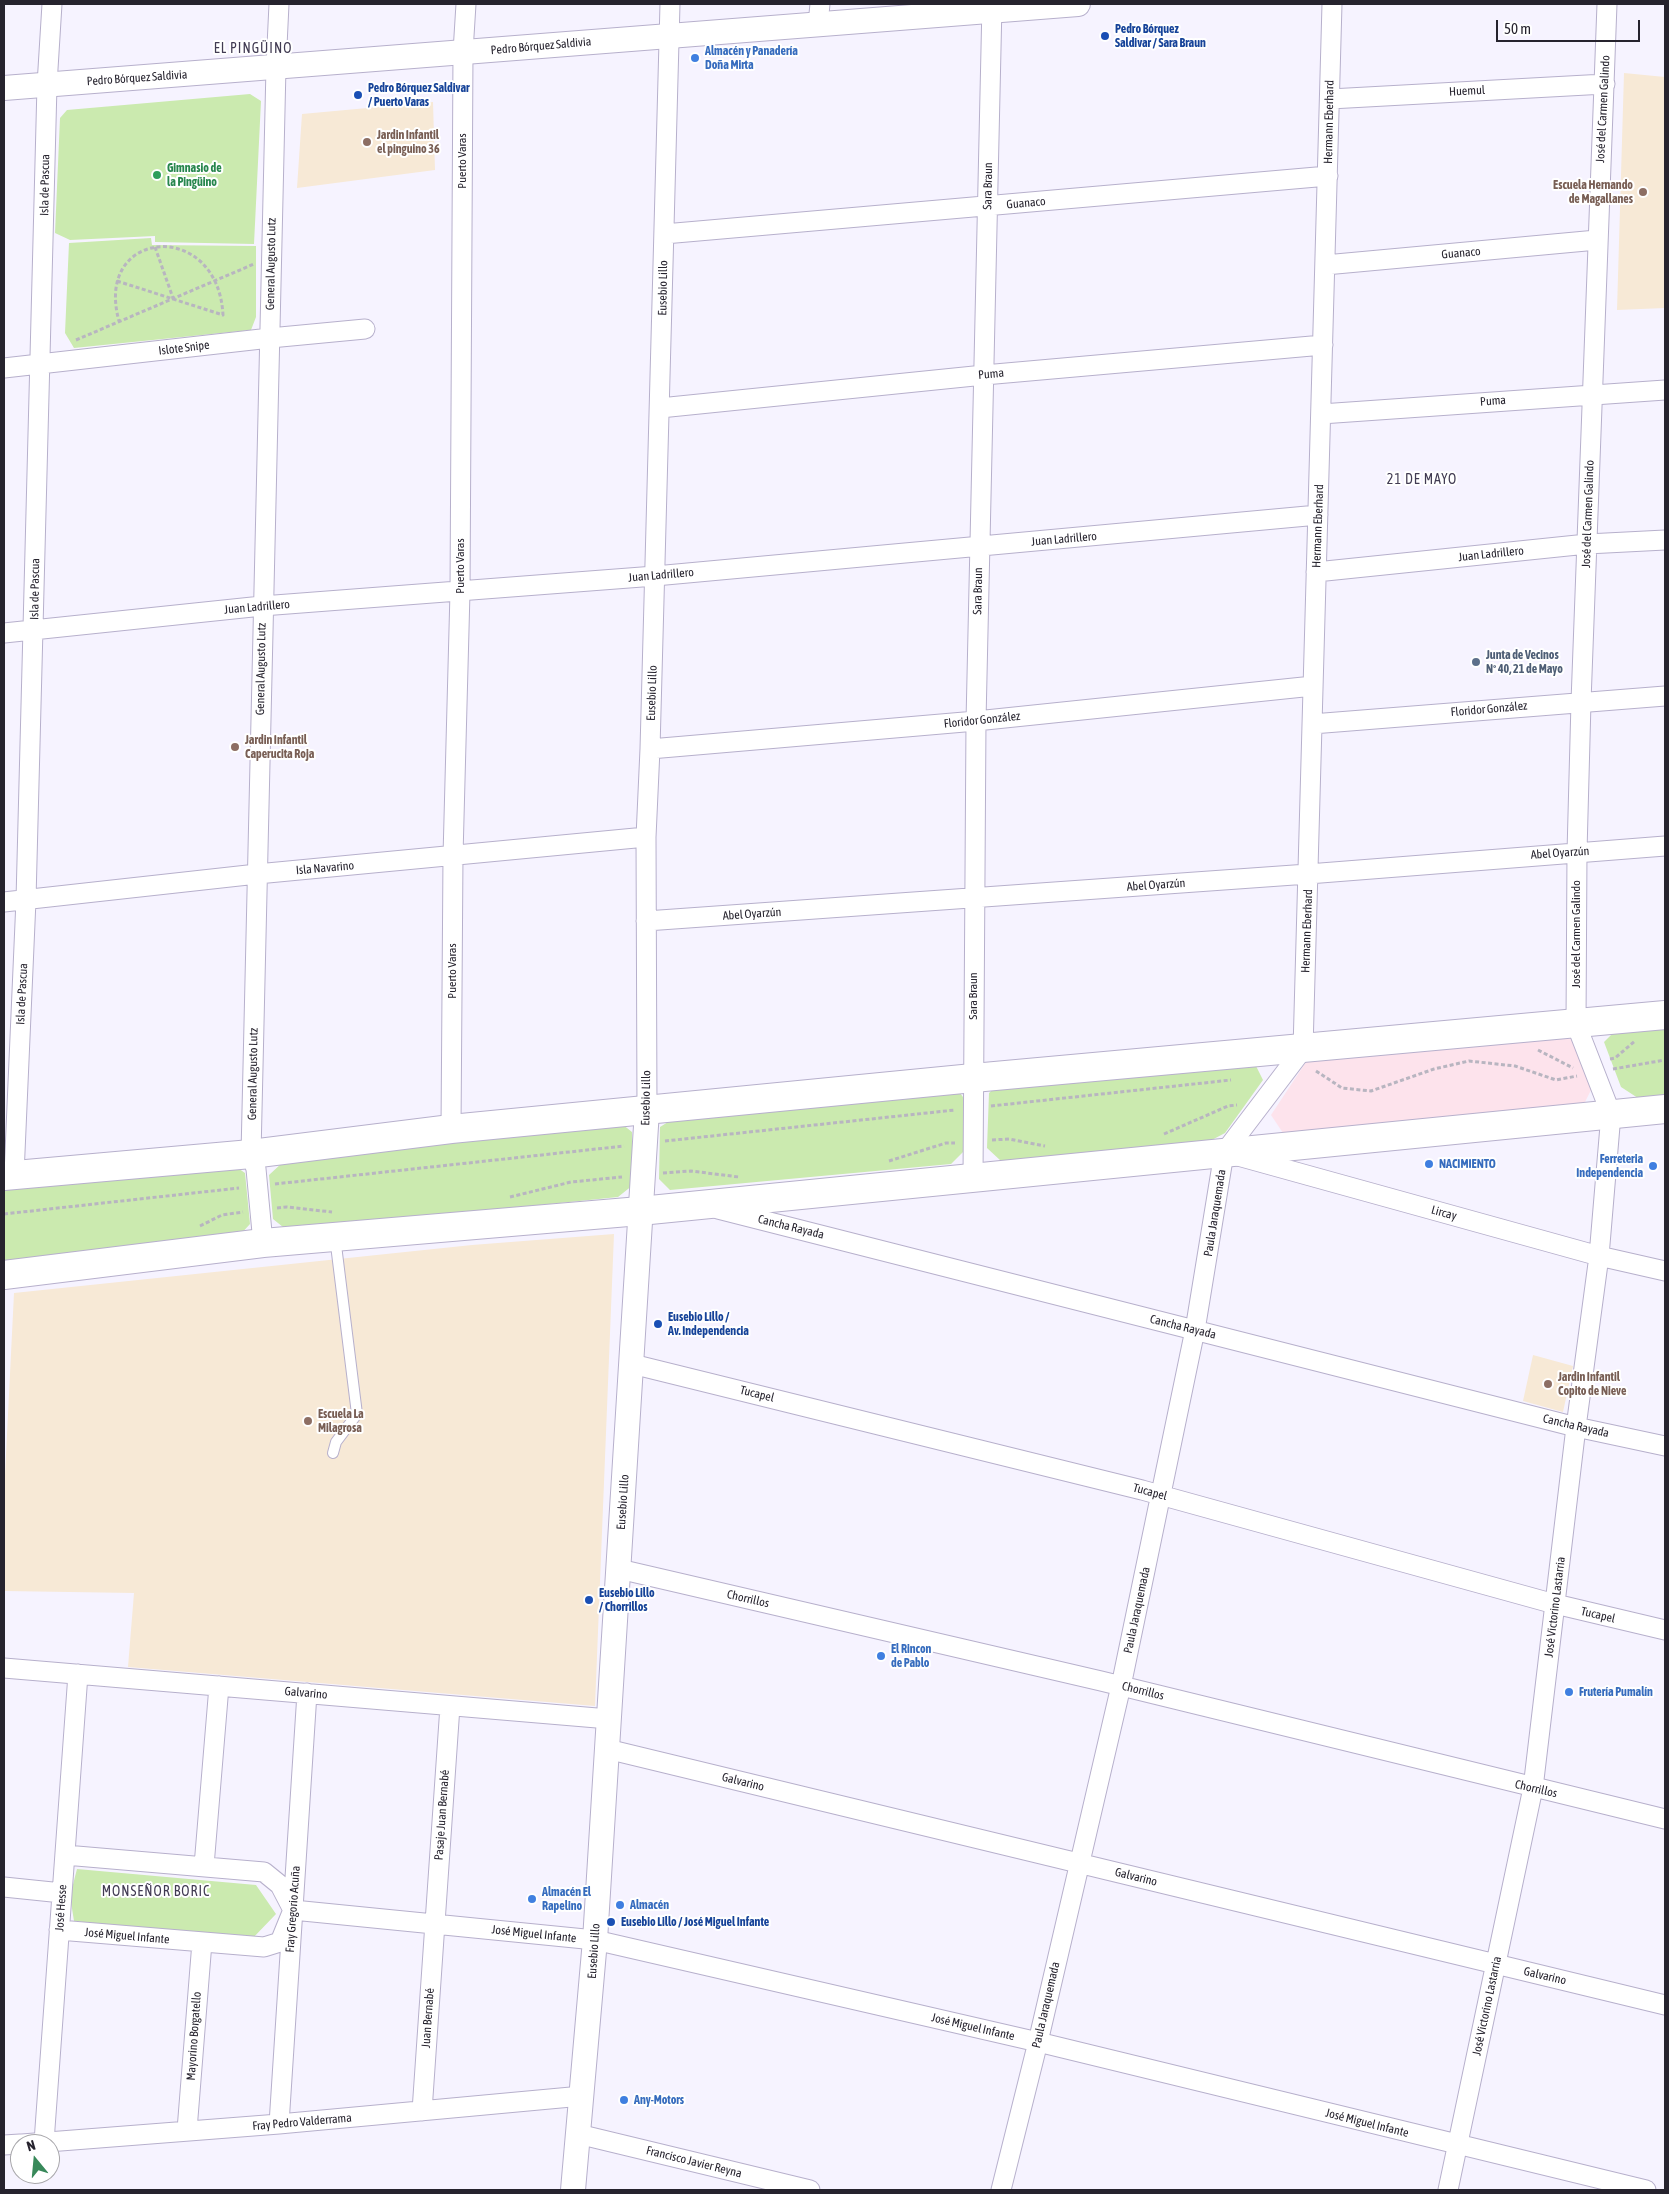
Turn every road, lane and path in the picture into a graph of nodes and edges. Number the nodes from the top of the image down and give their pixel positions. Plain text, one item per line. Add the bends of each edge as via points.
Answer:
1 (52, 4) edge
2 (279, 4) edge
3 (466, 4) edge
4 (670, 4) edge
5 (1078, 4) edge
6 (1332, 4) edge
7 (1607, 4) edge
8 (992, 7) edge
9 (819, 14) edge
10 (668, 36) junction
11 (463, 52) junction
12 (276, 67) junction
13 (1604, 84) junction
14 (47, 85) junction
15 (4, 88) edge
16 (1330, 99) junction
17 (1328, 176) junction
18 (987, 207) junction
19 (664, 234) junction
20 (1597, 240) junction
21 (155, 247) junction
22 (272, 256) junction
23 (1325, 265) junction
24 (216, 280) junction
25 (118, 281) junction
26 (173, 298) junction
27 (120, 321) junction
28 (365, 329) dead end
29 (270, 338) junction
30 (1323, 345) junction
31 (41, 365) junction
32 (4, 368) edge
33 (984, 375) junction
34 (1665, 390) edge
35 (1591, 394) junction
36 (660, 408) junction
37 (1321, 414) junction
38 (1318, 515) junction
39 (1665, 540) edge
40 (1587, 544) junction
41 (979, 547) junction
42 (1316, 572) junction
43 (655, 576) junction
44 (460, 592) junction
45 (262, 606) junction
46 (34, 631) junction
47 (4, 633) edge
48 (1314, 686) junction
49 (1665, 696) edge
50 (1581, 702) junction
51 (976, 721) junction
52 (1312, 724) junction
53 (650, 749) junction
54 (646, 837) junction
55 (1665, 846) edge
56 (1577, 852) junction
57 (453, 856) junction
58 (257, 874) junction
59 (1308, 874) junction
60 (973, 898) junction
61 (26, 900) junction
62 (4, 902) edge
63 (646, 921) junction
64 (1665, 1014) edge
65 (1576, 1024) junction
66 (1638, 1038) dead end
67 (1532, 1047) dead end
68 (1665, 1060) edge
69 (1311, 1062) junction
70 (1593, 1068) junction
71 (973, 1078) junction
72 (1236, 1079) dead end
73 (1264, 1101) junction
74 (974, 1108) junction
75 (1665, 1109) edge
76 (647, 1110) junction
77 (1611, 1114) junction
78 (451, 1129) junction
79 (1157, 1138) dead end
80 (974, 1142) junction
81 (645, 1144) junction
82 (1048, 1147) dead end
83 (1224, 1153) junction
84 (251, 1154) junction
85 (880, 1162) dead end
86 (642, 1175) junction
87 (9, 1176) edge
88 (749, 1176) dead end
89 (973, 1178) junction
90 (258, 1186) junction
91 (502, 1199) dead end
92 (702, 1205) junction
93 (260, 1210) junction
94 (640, 1211) junction
95 (4, 1214) edge
96 (338, 1224) junction
97 (194, 1229) dead end
98 (263, 1243) junction
99 (1599, 1256) junction
100 (1665, 1270) edge
101 (4, 1275) edge
102 (1195, 1330) junction
103 (632, 1364) junction
104 (1576, 1427) junction
105 (1665, 1446) edge
106 (333, 1452) dead end
107 (1161, 1495) junction
108 (619, 1569) junction
109 (1556, 1605) junction
110 (1665, 1630) edge
111 (4, 1668) edge
112 (78, 1674) junction
113 (219, 1686) junction
114 (1121, 1686) junction
115 (308, 1693) junction
116 (450, 1706) junction
117 (609, 1719) junction
118 (607, 1750) junction
119 (1533, 1788) junction
120 (1665, 1819) edge
121 (65, 1855) junction
122 (1078, 1863) junction
123 (204, 1866) junction
124 (4, 1888) edge
125 (62, 1893) junction
126 (293, 1910) junction
127 (435, 1924) junction
128 (60, 1930) junction
129 (595, 1940) junction
130 (202, 1942) junction
131 (1496, 1964) junction
132 (1665, 2005) edge
133 (1038, 2042) junction
134 (582, 2096) junction
135 (422, 2112) junction
136 (279, 2124) junction
137 (187, 2130) junction
138 (45, 2134) edge
139 (578, 2134) junction
140 (60, 2141) edge
141 (1457, 2145) junction
142 (573, 2190) edge
143 (810, 2190) edge
144 (1001, 2190) edge
145 (1448, 2190) edge
146 (1646, 2190) edge

1 - 14 street, Isla de Pascua
2 - 12 street, General Augusto Lutz
3 - 11 street, Puerto Varas
4 - 10 street, Eusebio Lillo
5 - 8 street, Pedro Bórquez Saldivia
6 - 16 street, Hermann Eberhard
7 - 13 street, José del Carmen Galindo
8 - 9 street, Pedro Bórquez Saldivia
8 - 18 street, Sara Braun
9 - 10 street, Pedro Bórquez Saldivia
10 - 11 street, Pedro Bórquez Saldivia
10 - 19 street, Eusebio Lillo
11 - 12 street, Pedro Bórquez Saldivia
11 - 44 street, Puerto Varas
12 - 14 street, Pedro Bórquez Saldivia
12 - 22 street, General Augusto Lutz
13 - 16 street, Huemul
13 - 20 street, José del Carmen Galindo
14 - 15 street, Pedro Bórquez Saldivia
14 - 31 street, Isla de Pascua
16 - 17 street, Hermann Eberhard
17 - 18 street, Guanaco
17 - 23 street, Hermann Eberhard
18 - 19 street, Guanaco
18 - 33 street, Sara Braun
19 - 36 street, Eusebio Lillo
20 - 23 street, Guanaco
20 - 35 street, José del Carmen Galindo
21 - 24 path via 170,246 190,253
21 - 25 path via 132,256
21 - 26 path
22 - 24 path
22 - 29 street, General Augusto Lutz
23 - 30 street, Hermann Eberhard
24 - 26 path
24 - 26 path via 224,315
25 - 26 path
25 - 27 path via 115,294
26 - 27 path
27 - 31 path via 75,340
28 - 29 street, Islote Snipe
29 - 31 street, Islote Snipe
29 - 45 street, General Augusto Lutz
30 - 33 street, Puma
30 - 37 street, Hermann Eberhard
31 - 32 street, Islote Snipe
31 - 46 street, Isla de Pascua
33 - 36 street, Puma
33 - 41 street, Sara Braun
34 - 35 street, Puma
35 - 37 street, Puma
35 - 40 street, José del Carmen Galindo
36 - 43 street, Eusebio Lillo
37 - 38 street, Hermann Eberhard
38 - 41 street, Juan Ladrillero
38 - 42 street, Hermann Eberhard
39 - 40 street, Juan Ladrillero
40 - 42 street, Juan Ladrillero
40 - 50 street, José del Carmen Galindo
41 - 43 street, Juan Ladrillero
41 - 51 street, Sara Braun
42 - 48 street, Hermann Eberhard
43 - 44 street, Juan Ladrillero
43 - 53 street, Eusebio Lillo
44 - 45 street, Juan Ladrillero
44 - 57 street, Puerto Varas
45 - 46 street, Juan Ladrillero
45 - 58 street, General Augusto Lutz
46 - 47 street, Juan Ladrillero
46 - 61 street, Isla de Pascua
48 - 51 street, Floridor González
48 - 52 street, Hermann Eberhard
49 - 50 street, Floridor González
50 - 52 street, Floridor González
50 - 56 street, José del Carmen Galindo
51 - 53 street, Floridor González
51 - 60 street, Sara Braun
52 - 59 street, Hermann Eberhard
53 - 54 street, Eusebio Lillo
54 - 57 street, Isla Navarino
54 - 63 street, Eusebio Lillo
55 - 56 street, Abel Oyarzún
56 - 59 street, Abel Oyarzún
56 - 65 street, José del Carmen Galindo
57 - 58 street, Isla Navarino
57 - 78 street, Puerto Varas
58 - 61 street, Isla Navarino
58 - 84 street, General Augusto Lutz
59 - 60 street, Abel Oyarzún
59 - 69 street, Hermann Eberhard
60 - 63 street, Abel Oyarzún
60 - 71 street, Sara Braun
61 - 62 street, Isla Navarino
61 - 87 street, Isla de Pascua
63 - 76 street, Eusebio Lillo
64 - 65 main road
65 - 69 main road
65 - 70 street, José Victorino Lastarria
66 - 70 path via 1615,1058
67 - 70 path via 1574,1069
68 - 70 path
69 - 70 path via 1316,1070 1342,1088 1371,1091 1434,1069 1469,1061 1515,1066 1556,1080
69 - 71 main road
69 - 73 street, Paula Jaraquemada
70 - 77 street, José Victorino Lastarria
71 - 74 street, Sara Braun
71 - 76 main road
72 - 74 path
73 - 79 path via 1228,1106
73 - 83 street, Paula Jaraquemada
74 - 80 street, Sara Braun
74 - 81 path
75 - 77 main road
76 - 78 main road
76 - 81 street, Eusebio Lillo
77 - 83 main road
77 - 99 street, José Victorino Lastarria
78 - 84 main road
80 - 82 path via 1009,1139
80 - 85 path via 946,1143
80 - 89 street, Sara Braun
81 - 86 street, Eusebio Lillo
81 - 90 path
83 - 89 main road
83 - 99 street, Lircay
83 - 102 street, Paula Jaraquemada
84 - 87 main road
84 - 90 street, General Augusto Lutz
86 - 88 path via 691,1171
86 - 91 path via 571,1182
86 - 94 street, Eusebio Lillo
89 - 92 main road
90 - 93 street, General Augusto Lutz
90 - 95 path
92 - 94 main road
92 - 102 street, Cancha Rayada
93 - 96 path via 287,1207
93 - 97 path via 222,1215
93 - 98 street, General Augusto Lutz
94 - 96 main road
94 - 103 street, Eusebio Lillo
96 - 98 main road
96 - 106 lane via 357,1414 336,1442
98 - 101 main road
99 - 100 street, Lircay
99 - 104 street, José Victorino Lastarria
102 - 104 street, Cancha Rayada
102 - 107 street, Paula Jaraquemada
103 - 107 street, Tucapel
103 - 108 street, Eusebio Lillo
104 - 105 street, Cancha Rayada
104 - 109 street, José Victorino Lastarria
107 - 109 street, Tucapel
107 - 114 street, Paula Jaraquemada
108 - 114 street, Chorrillos
108 - 117 street, Eusebio Lillo
109 - 110 street, Tucapel
109 - 119 street, José Victorino Lastarria
111 - 112 street, Galvarino
112 - 113 street, Galvarino
112 - 121 street, José Hesse
113 - 115 street, Galvarino
113 - 123 street
114 - 119 street, Chorrillos
114 - 122 street, Paula Jaraquemada
115 - 116 street, Galvarino
115 - 126 street, Fray Gregorio Acuña
116 - 117 street, Galvarino
116 - 127 street, Pasaje Juan Bernabé
117 - 118 street, Eusebio Lillo
118 - 122 street, Galvarino
118 - 129 street, Eusebio Lillo
119 - 120 street, Chorrillos
119 - 131 street, José Victorino Lastarria
121 - 123 street
121 - 125 street, José Hesse
122 - 131 street, Galvarino
122 - 133 street, Paula Jaraquemada
123 - 126 street via 264,1872 280,1885
124 - 125 street
125 - 128 street, José Hesse
126 - 127 street, José Miguel Infante
126 - 130 street, José Miguel Infante via 280,1942 264,1947
126 - 136 street, Fray Gregorio Acuña
127 - 129 street, José Miguel Infante
127 - 135 street, Juan Bernabé
128 - 130 street, José Miguel Infante
128 - 138 street, José Hesse
129 - 133 street, José Miguel Infante
129 - 134 street, Eusebio Lillo
130 - 137 street, Mayorino Borgatello
131 - 132 street, Galvarino
131 - 141 street, José Victorino Lastarria
133 - 141 street, José Miguel Infante
133 - 144 street, Paula Jaraquemada
134 - 135 street, Fray Pedro Valderrama
134 - 139 street, Eusebio Lillo
135 - 136 street, Fray Pedro Valderrama
136 - 137 street, Fray Pedro Valderrama
137 - 140 street, Fray Pedro Valderrama
139 - 142 street, Eusebio Lillo
139 - 143 street, Francisco Javier Reyna
141 - 145 street, José Victorino Lastarria
141 - 146 street, José Miguel Infante

